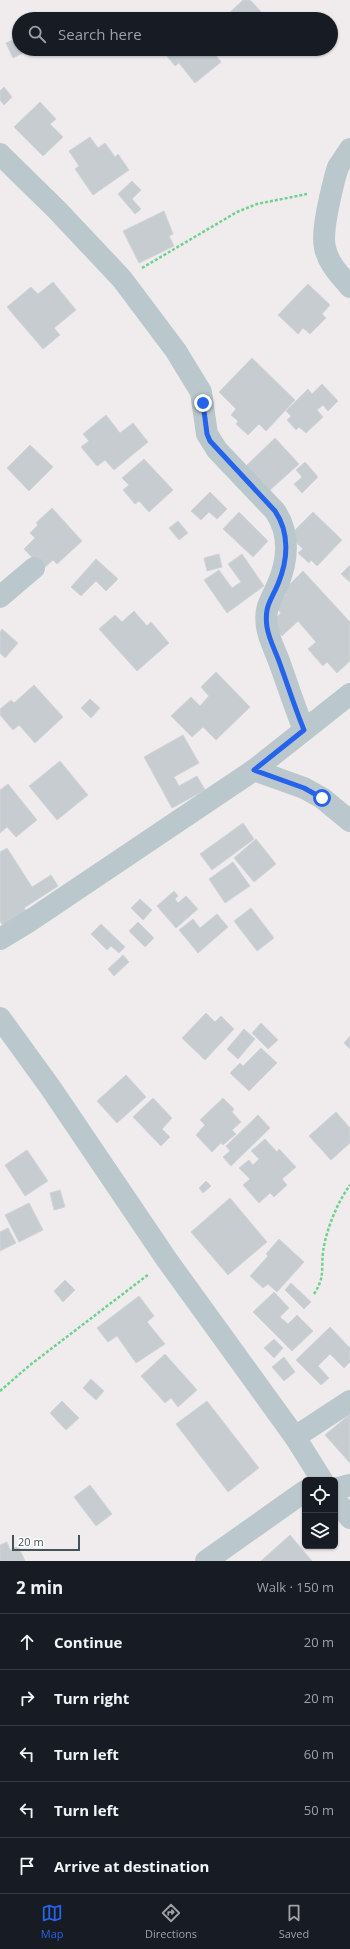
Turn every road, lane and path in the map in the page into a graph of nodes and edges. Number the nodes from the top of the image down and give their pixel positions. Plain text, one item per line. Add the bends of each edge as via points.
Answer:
1 (350, 150) edge
2 (0, 154) edge
3 (331, 191) junction
4 (122, 279) junction
5 (350, 287) edge
6 (34, 568) dead end
7 (0, 597) edge
8 (350, 694) edge
9 (304, 730) junction
10 (254, 770) junction
11 (350, 821) edge
12 (0, 939) edge
13 (0, 1018) edge
14 (350, 1185) edge
15 (167, 1260) junction
16 (314, 1294) dead end
17 (0, 1391) edge
18 (350, 1401) edge
19 (295, 1437) junction
20 (317, 1477) edge
21 (338, 1485) edge
22 (350, 1485) edge
23 (302, 1497) edge
24 (338, 1503) edge
25 (350, 1518) edge
26 (206, 1561) edge

1 - 3 street via 338,166
2 - 4 street
3 - 4 path via 264,202 236,212
3 - 5 street via 324,247 335,269
4 - 9 street via 176,351 201,392 210,441 282,521 286,556 278,584 268,603 267,626
6 - 7 street
8 - 9 street
9 - 10 street
10 - 11 street via 304,788 322,798
10 - 12 street
13 - 15 street
14 - 16 path via 328,1232 323,1252 322,1279
15 - 17 path
15 - 19 street
18 - 19 street
19 - 20 street
21 - 22 street
23 - 26 street
24 - 25 street

